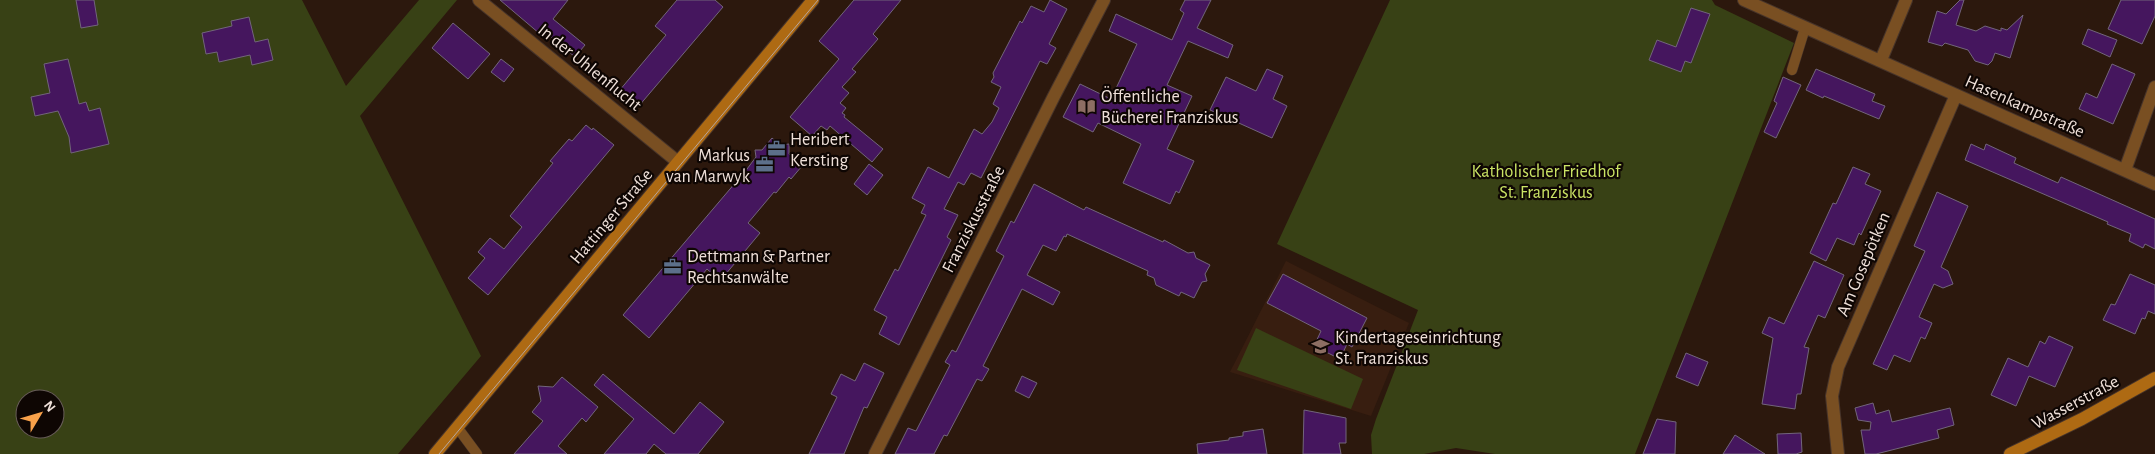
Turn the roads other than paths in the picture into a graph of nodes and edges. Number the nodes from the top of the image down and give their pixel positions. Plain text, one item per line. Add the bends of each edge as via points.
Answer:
1 (479, 0) edge
2 (813, 0) edge
3 (1104, 0) edge
4 (1744, 0) edge
5 (1906, 0) edge
6 (1805, 28) junction
7 (1881, 60) junction
8 (1792, 70) dead end
9 (2155, 87) edge
10 (1956, 95) junction
11 (678, 162) junction
12 (2125, 170) junction
13 (2155, 184) edge
14 (2155, 378) edge
15 (457, 428) junction
16 (435, 454) edge
17 (477, 454) edge
18 (875, 454) edge
19 (1838, 454) edge
20 (2010, 454) edge

1 - 11 street, In der Uhlenflucht
2 - 11 main road, Hattinger Straße
3 - 18 street, Franziskusstraße
4 - 6 street, Hasenkampstraße
5 - 7 street
6 - 7 street, Hasenkampstraße
6 - 8 lane
7 - 10 street, Hasenkampstraße
9 - 12 street
10 - 12 street, Hasenkampstraße
10 - 19 street, Am Gosepötken via 1838,367 1832,396
11 - 15 main road, Hattinger Straße
12 - 13 street, Hasenkampstraße
14 - 20 main road, Wasserstraße
15 - 16 main road, Hattinger Straße
15 - 17 lane

